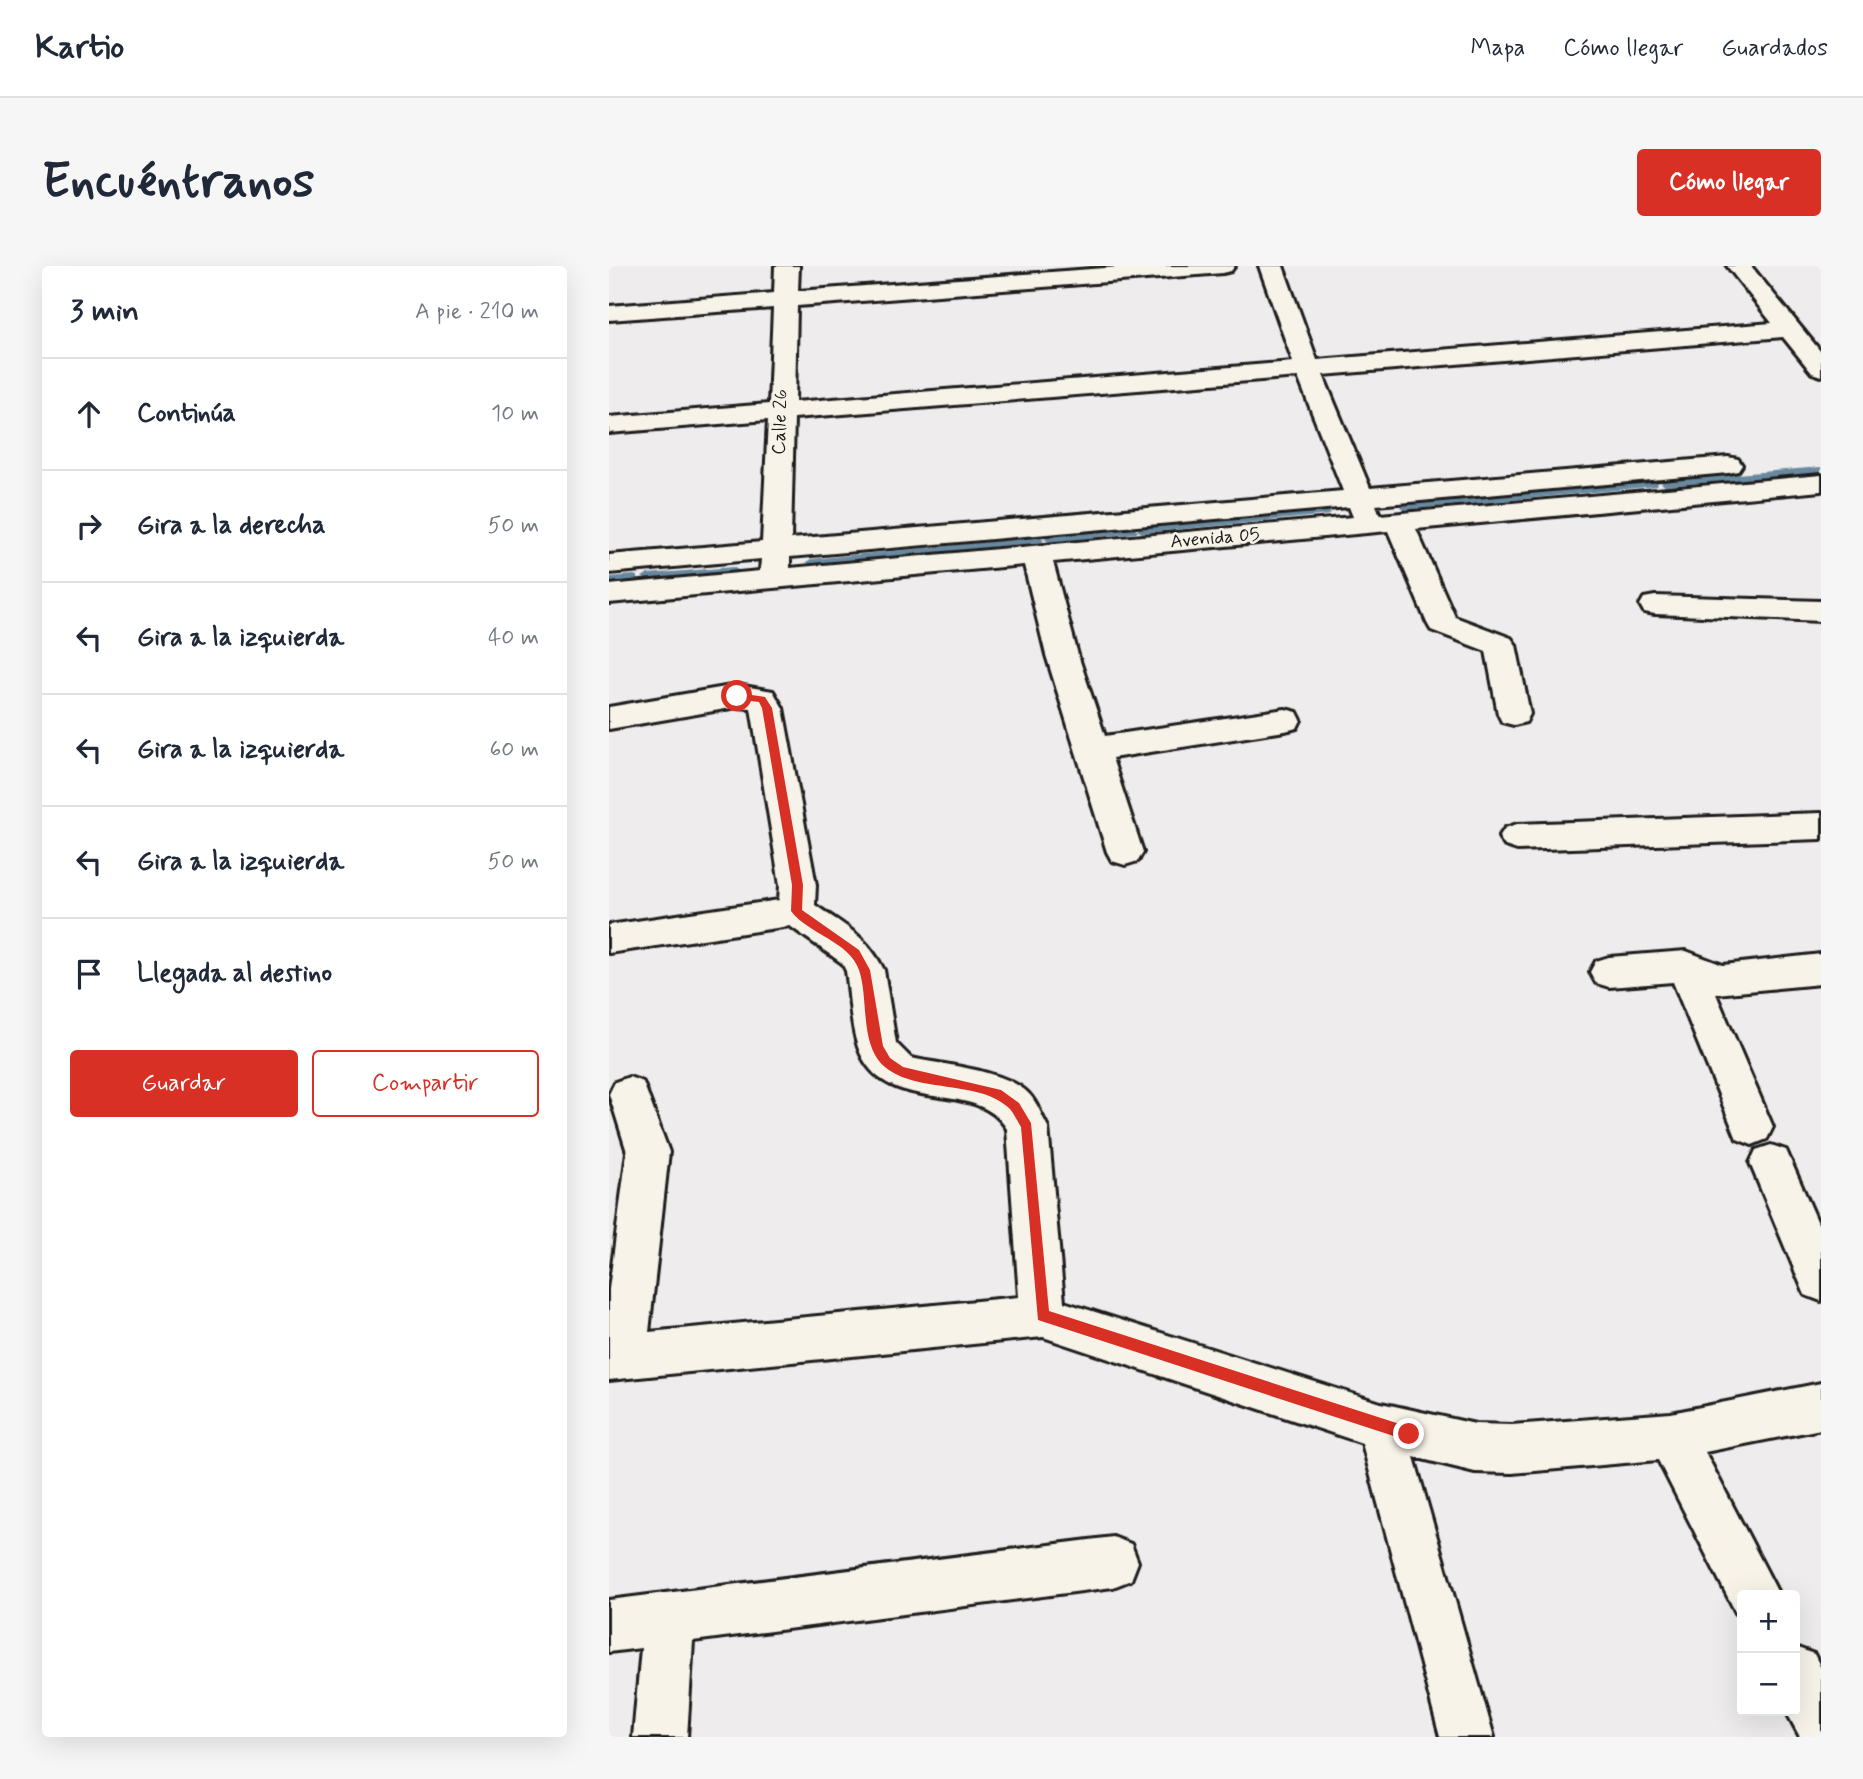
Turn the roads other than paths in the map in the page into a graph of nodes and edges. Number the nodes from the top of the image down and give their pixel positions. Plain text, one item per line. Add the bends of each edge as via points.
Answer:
1 (786, 266) edge
2 (1223, 266) edge
3 (1271, 266) edge
4 (1739, 266) edge
5 (785, 300) junction
6 (609, 313) edge
7 (1789, 329) junction
8 (1307, 367) junction
9 (1821, 368) edge
10 (780, 412) junction
11 (609, 425) edge
12 (1821, 457) edge
13 (1821, 483) edge
14 (1359, 496) junction
15 (1384, 523) junction
16 (776, 548) junction
17 (1036, 554) junction
18 (609, 564) edge
19 (775, 578) junction
20 (609, 594) edge
21 (1655, 605) dead end
22 (1821, 611) edge
23 (1514, 714) dead end
24 (609, 718) edge
25 (1285, 720) dead end
26 (1091, 750) junction
27 (1821, 826) edge
28 (1517, 837) dead end
29 (1125, 852) dead end
30 (796, 911) junction
31 (609, 939) edge
32 (1686, 966) junction
33 (1821, 969) edge
34 (1609, 972) dead end
35 (629, 1094) dead end
36 (1821, 1281) edge
37 (1043, 1316) junction
38 (616, 1357) edge
39 (1821, 1406) edge
40 (1381, 1426) junction
41 (1671, 1436) junction
42 (1113, 1562) dead end
43 (1751, 1590) edge
44 (669, 1618) junction
45 (609, 1626) edge
46 (1800, 1683) edge
47 (1821, 1723) edge
48 (660, 1737) edge
49 (1467, 1737) edge

1 - 5 street, Calle 26
2 - 5 street
3 - 8 street
4 - 7 street
5 - 6 street
5 - 10 street, Calle 26
7 - 8 street
7 - 9 street
8 - 10 street
8 - 14 street
10 - 11 street
10 - 16 street, Calle 26
12 - 14 street, Avenida 05
13 - 15 street, Avenida 05
14 - 15 street
14 - 16 street, Avenida 05
15 - 17 street, Avenida 05
15 - 23 street via 1442,623 1500,645
16 - 18 street, Avenida 05
16 - 19 street, Calle 26
17 - 19 street, Avenida 05
17 - 26 street
19 - 20 street, Avenida 05
21 - 22 street
24 - 30 street via 737,696 762,699 798,885
25 - 26 street
26 - 29 street
27 - 28 street
30 - 31 street
30 - 37 street via 855,953 865,970 877,1046 886,1061 900,1072 997,1093 1015,1106 1027,1127
32 - 33 street via 1721,980
32 - 34 street
32 - 36 street
35 - 38 street via 648,1152
37 - 38 street
37 - 40 street
39 - 41 street
40 - 41 street via 1475,1448
40 - 49 street
41 - 43 street
42 - 44 street
44 - 45 street
44 - 48 street
46 - 47 street

